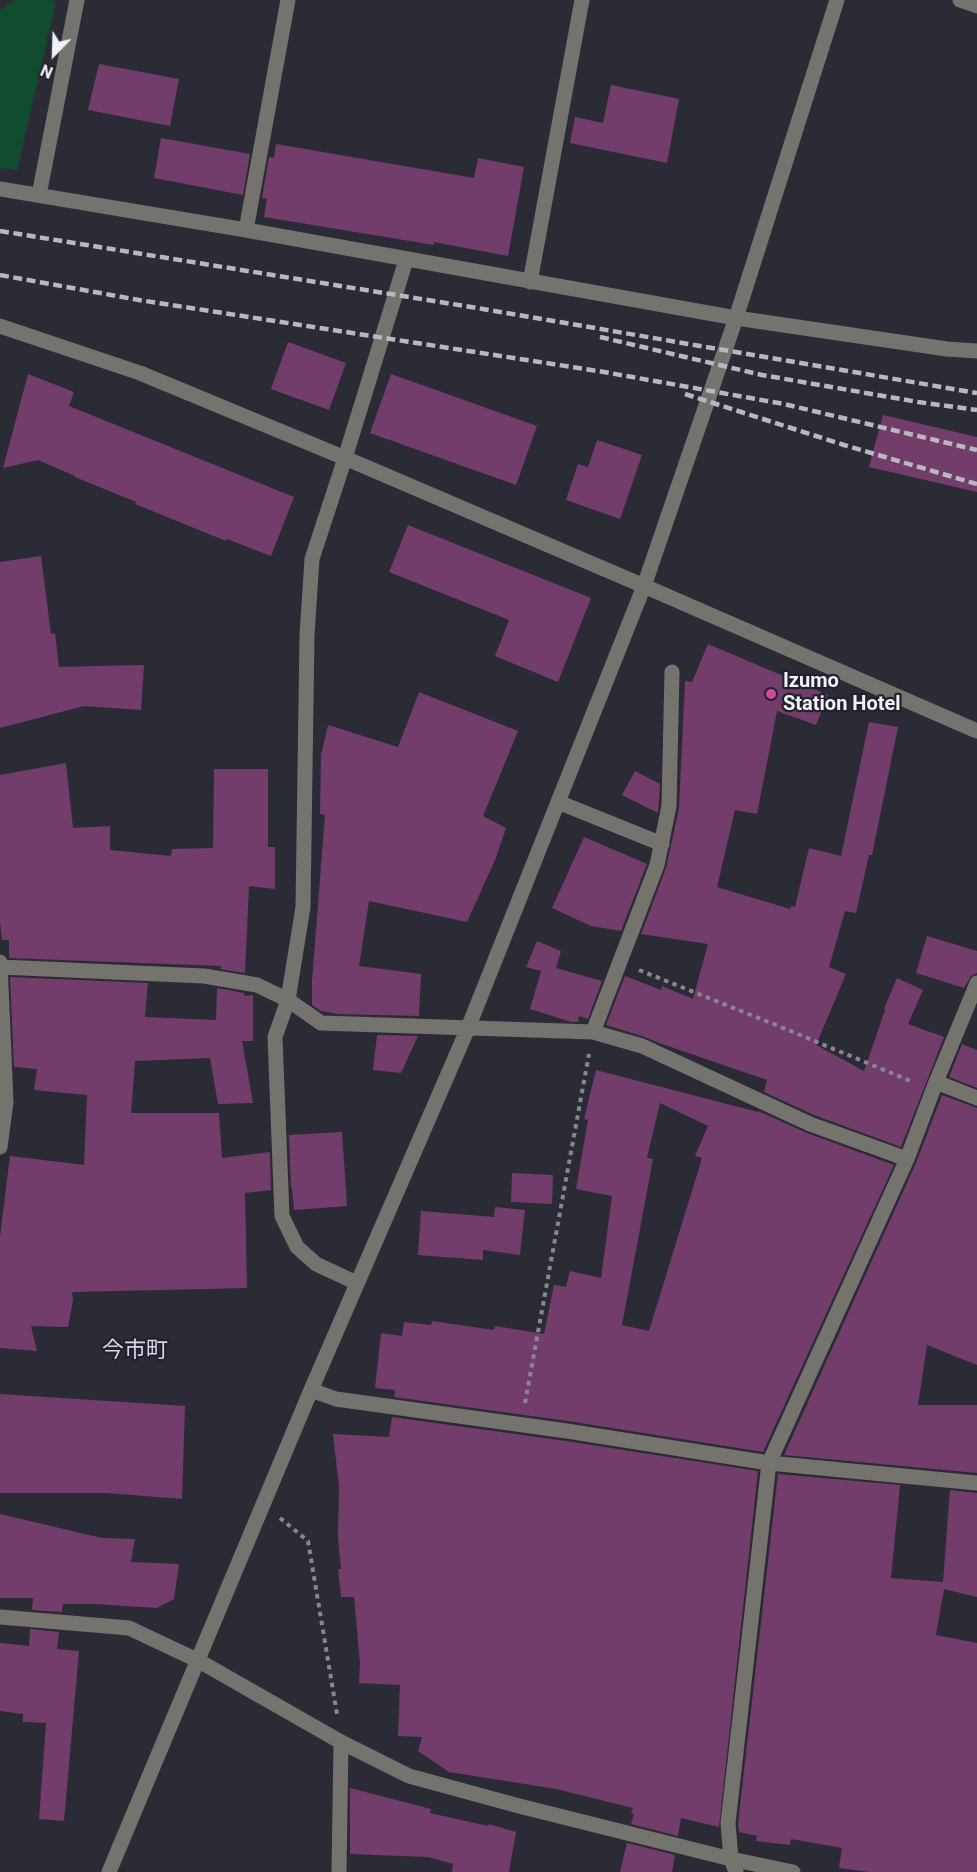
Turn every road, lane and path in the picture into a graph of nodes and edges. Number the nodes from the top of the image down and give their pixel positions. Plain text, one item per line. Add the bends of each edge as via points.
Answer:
1 (77, 0) edge
2 (288, 0) edge
3 (582, 0) edge
4 (837, 0) edge
5 (960, 0) edge
6 (977, 6) edge
7 (0, 189) edge
8 (39, 195) junction
9 (246, 230) junction
10 (406, 260) junction
11 (530, 282) junction
12 (735, 318) junction
13 (0, 326) edge
14 (977, 351) edge
15 (345, 458) junction
16 (644, 586) junction
17 (672, 672) dead end
18 (977, 731) edge
19 (558, 802) junction
20 (662, 844) junction
21 (619, 962) junction
22 (0, 965) edge
23 (977, 984) edge
24 (288, 1000) junction
25 (468, 1028) junction
26 (593, 1032) junction
27 (934, 1086) junction
28 (977, 1098) edge
29 (0, 1147) edge
30 (907, 1159) junction
31 (357, 1283) junction
32 (311, 1390) junction
33 (521, 1425) junction
34 (769, 1463) junction
35 (977, 1483) edge
36 (263, 1505) junction
37 (0, 1617) edge
38 (198, 1661) junction
39 (341, 1742) junction
40 (733, 1865) edge
41 (110, 1872) edge
42 (339, 1872) edge
43 (793, 1872) edge

1 - 8 street
2 - 9 street
3 - 11 street
4 - 12 street
5 - 6 street
7 - 8 street
8 - 9 street
9 - 10 street
10 - 11 street
10 - 15 street
11 - 12 street
12 - 14 street
12 - 16 street
13 - 15 street via 140,373
15 - 16 street
15 - 24 street via 312,559 307,635 303,907
16 - 18 street
16 - 19 street
17 - 20 street via 669,806
19 - 20 street
19 - 25 street
20 - 21 street
21 - 26 street
21 - 27 path
22 - 24 street via 204,976 256,985
22 - 29 street via 6,1102
23 - 27 street
24 - 25 street via 321,1023
24 - 31 street via 275,1037 282,1216 297,1247 316,1264
25 - 26 street
25 - 31 street
26 - 30 street via 642,1046 810,1124
26 - 33 path
27 - 28 street
27 - 30 street
30 - 34 street
31 - 32 street
32 - 33 street via 336,1399
32 - 36 street
33 - 34 street
34 - 35 street
34 - 40 street via 728,1823
36 - 38 street
36 - 39 path via 308,1541
37 - 38 street via 129,1628
38 - 39 street
38 - 41 street
39 - 40 street via 409,1776
39 - 42 street
40 - 43 street

